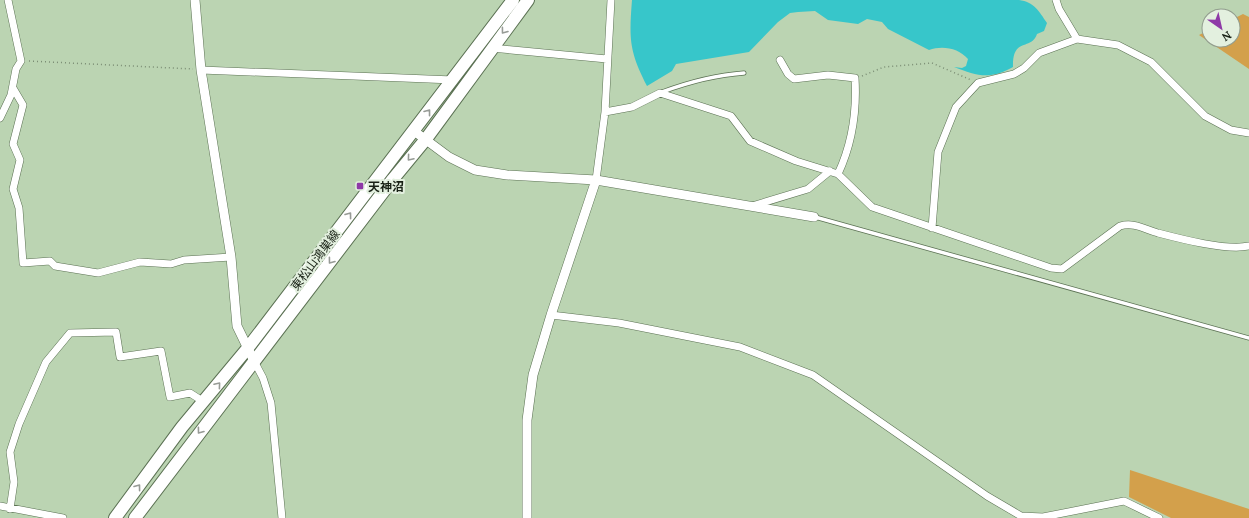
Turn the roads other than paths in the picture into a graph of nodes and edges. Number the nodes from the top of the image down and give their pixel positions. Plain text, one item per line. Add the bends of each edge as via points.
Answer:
1 (8, 0) edge
2 (195, 0) edge
3 (513, 0) edge
4 (528, 0) edge
5 (611, 0) edge
6 (1056, 0) edge
7 (1077, 40) junction
8 (491, 48) junction
9 (607, 59) junction
10 (780, 60) dead end
11 (201, 70) junction
12 (744, 73) dead end
13 (453, 80) junction
14 (12, 88) junction
15 (660, 93) junction
16 (605, 112) junction
17 (0, 118) edge
18 (414, 131) junction
19 (1249, 133) edge
20 (426, 139) junction
21 (830, 170) junction
22 (838, 174) junction
23 (596, 180) junction
24 (750, 207) junction
25 (814, 217) joint
26 (932, 228) junction
27 (1249, 246) edge
28 (232, 258) junction
29 (551, 315) junction
30 (1249, 338) edge
31 (248, 349) junction
32 (254, 361) junction
33 (204, 402) junction
34 (0, 506) edge
35 (10, 509) junction
36 (63, 518) edge
37 (115, 518) edge
38 (134, 518) edge
39 (282, 518) edge
40 (527, 518) edge
41 (1159, 518) edge

1 - 14 street via 21,61 16,69
2 - 11 street
3 - 13 main road, 東松山鴻巣線
4 -> 8 main road, 東松山鴻巣線
5 - 9 street
6 - 7 street
7 - 19 street via 1118,45 1151,62 1205,116 1231,130
7 - 26 street via 1039,53 1014,74 978,83 956,107 938,152
8 - 9 street
8 - 20 main road, 東松山鴻巣線
9 - 16 street
10 - 22 street via 794,79 828,75 856,78 852,135
11 - 13 street
11 - 28 street
12 - 15 lane via 715,76
18 -> 13 main road, 東松山鴻巣線
14 - 17 street via 12,95
14 - 28 street via 23,106 13,144 20,160 13,188 19,208 23,263 50,261 55,266 98,273 140,262 171,264 184,260
15 - 16 street via 632,107
15 - 21 street via 731,116 750,141 796,161
16 - 23 street
18 - 20 street
31 -> 18 main road, 東松山鴻巣線
20 - 23 street via 449,157 475,170 507,175
20 -> 32 main road, 東松山鴻巣線
21 - 22 street
21 - 24 street via 808,189
22 - 26 street via 872,206
23 - 24 street
23 - 29 street
24 - 25 street
25 - 30 lane
26 - 27 street via 1051,268 1062,269 1120,226 1130,223 1157,233 1195,242 1236,248
28 - 31 street via 237,326
29 - 40 street via 530,392 527,420
29 - 41 street via 619,323 740,347 812,375 987,496 1021,516 1043,517 1124,501
31 - 32 street
33 -> 31 main road, 東松山鴻巣線
32 -> 38 main road, 東松山鴻巣線
32 - 39 street via 271,403
33 - 35 street via 190,393 170,397 161,351 120,356 116,332 70,333 46,362 19,424 10,452 14,482
37 -> 33 main road, 東松山鴻巣線 via 182,427
34 - 35 street
35 - 36 street

